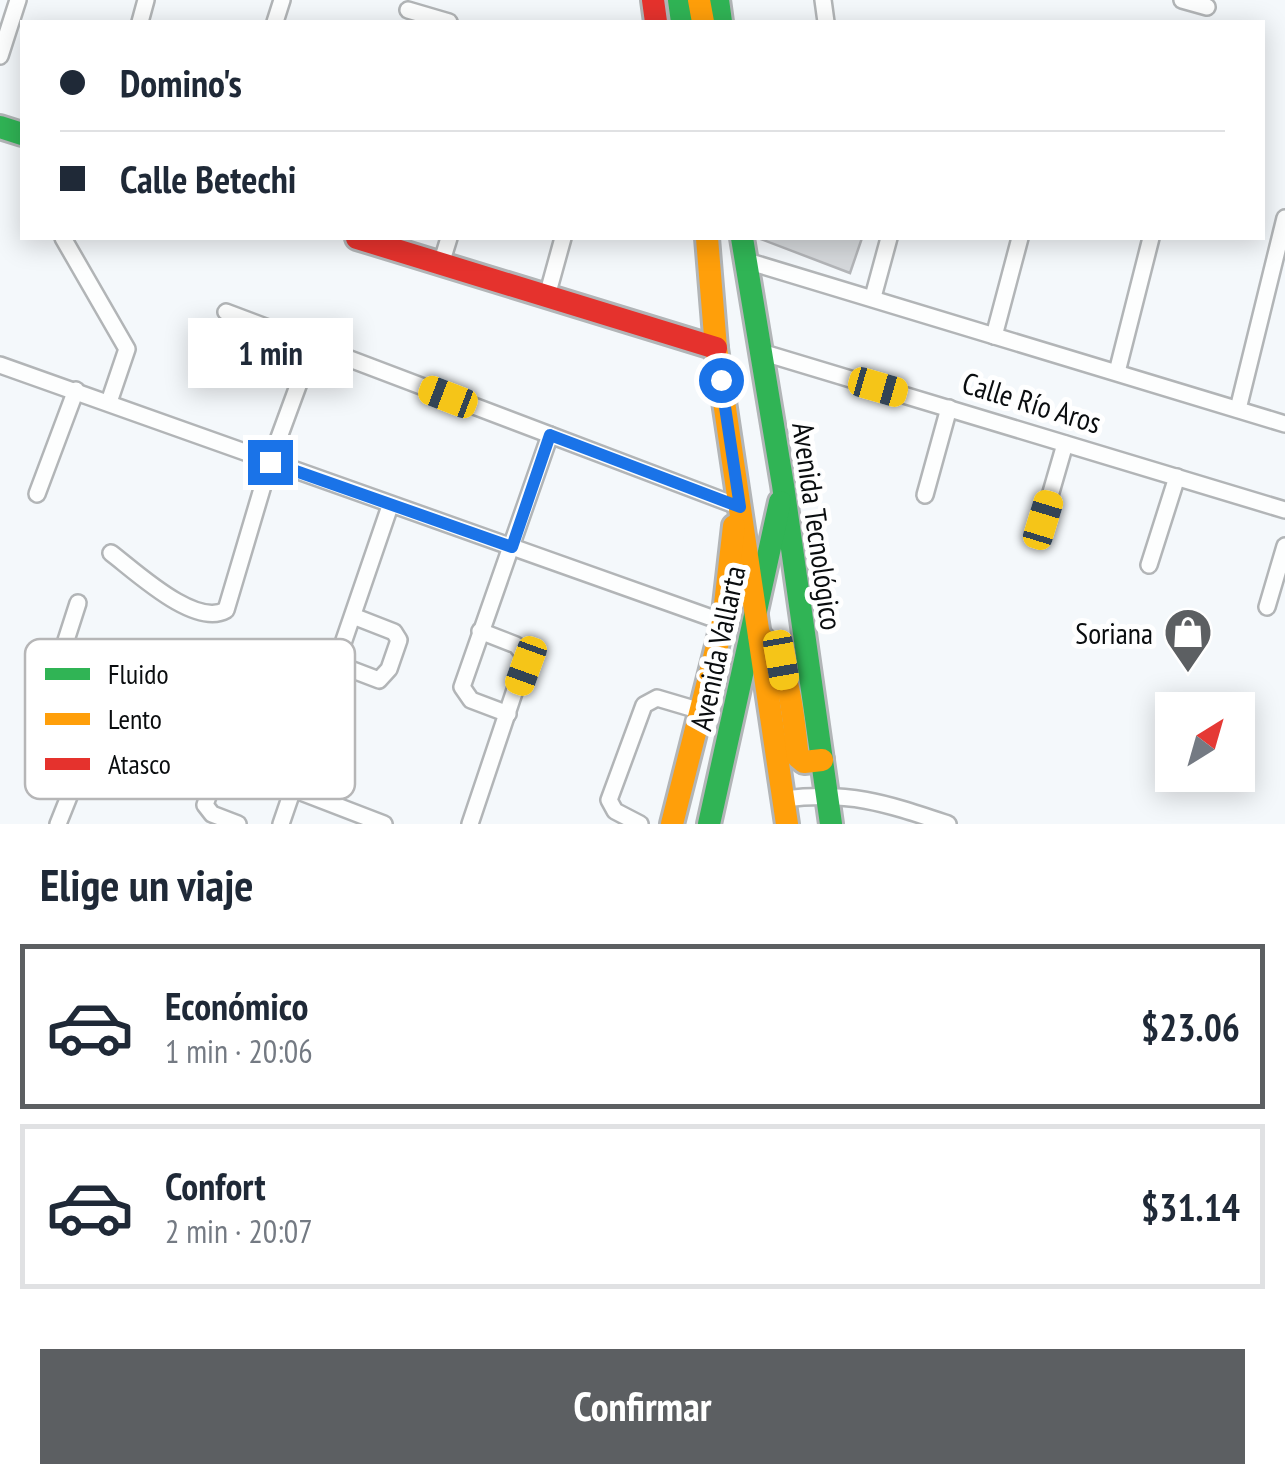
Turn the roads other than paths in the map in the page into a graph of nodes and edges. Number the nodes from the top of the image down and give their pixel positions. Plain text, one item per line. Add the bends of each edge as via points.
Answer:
1 (18, 0) edge
2 (1182, 0) edge
3 (1206, 10) edge
4 (408, 11) edge
5 (442, 20) edge
6 (0, 56) edge
7 (1285, 218) edge
8 (65, 240) edge
9 (364, 240) edge
10 (448, 240) edge
11 (563, 240) edge
12 (707, 240) edge
13 (888, 240) edge
14 (1019, 240) edge
15 (1150, 240) edge
16 (745, 249) edge
17 (442, 264) junction
18 (547, 296) junction
19 (873, 297) junction
20 (226, 312) dead end
21 (994, 336) junction
22 (314, 345) junction
23 (716, 348) junction
24 (761, 352) junction
25 (0, 365) edge
26 (1117, 372) junction
27 (76, 390) junction
28 (109, 402) junction
29 (949, 408) junction
30 (1238, 410) junction
31 (1285, 424) edge
32 (550, 435) junction
33 (1066, 444) junction
34 (270, 462) junction
35 (1178, 477) junction
36 (783, 486) junction
37 (37, 494) dead end
38 (925, 495) dead end
39 (390, 506) junction
40 (740, 507) junction
41 (1285, 510) edge
42 (1043, 520) dead end
43 (1285, 546) edge
44 (512, 547) junction
45 (111, 553) dead end
46 (1149, 565) dead end
47 (78, 603) dead end
48 (1267, 606) dead end
49 (353, 616) junction
50 (723, 622) junction
51 (758, 624) junction
52 (480, 631) junction
53 (67, 639) edge
54 (345, 639) edge
55 (355, 671) edge
56 (700, 712) junction
57 (508, 714) junction
58 (822, 760) junction
59 (827, 794) junction
60 (68, 799) edge
61 (207, 799) edge
62 (290, 799) edge
63 (319, 799) edge
64 (784, 800) junction
65 (58, 824) edge
66 (238, 824) edge
67 (281, 824) edge
68 (384, 824) edge
69 (470, 824) edge
70 (640, 824) edge
71 (672, 824) edge
72 (708, 824) edge
73 (788, 824) edge
74 (831, 824) edge
75 (948, 824) edge

1 - 6 street
2 - 3 street
4 - 5 street
7 - 30 street
8 - 28 street via 127,349
9 - 17 main road
10 - 17 street
11 - 18 street
12 - 23 main road
13 - 19 street
14 - 21 street
15 - 26 street
16 - 19 street
16 - 24 main road, Avenida Tecnológico
17 - 18 main road
18 - 23 main road
19 - 21 street
20 - 22 street
21 - 26 street
22 - 32 street
22 - 34 street
23 - 40 main road
24 - 29 street, Calle Río Aros
24 - 36 main road, Avenida Tecnológico
25 - 27 street
26 - 30 street
27 - 28 street
27 - 37 street
28 - 34 street
29 - 33 street, Calle Río Aros
29 - 38 street
30 - 31 street
32 - 40 street
32 - 44 street
33 - 35 street, Calle Río Aros
33 - 42 street
34 - 39 street
34 - 45 street via 223,612 200,613 180,604
35 - 41 street, Calle Río Aros
35 - 46 street
36 - 51 main road, Avenida Vallarta
36 - 58 main road, Avenida Tecnológico
39 - 44 street
39 - 49 street
40 - 50 main road, Avenida Vallarta
40 - 51 main road
43 - 48 street
44 - 50 street
44 - 52 street
47 - 53 street
49 - 54 street
49 - 55 street via 399,640 379,680
50 - 56 main road, Avenida Vallarta
51 - 58 main road via 781,660 798,757
51 - 64 main road
51 - 72 main road, Avenida Vallarta
52 - 57 street via 525,652
52 - 57 street via 462,692
56 - 70 street via 657,698 644,705 609,800 614,812
56 - 71 main road, Avenida Vallarta
57 - 69 street
58 - 59 main road, Avenida Tecnológico
59 - 64 street
59 - 74 main road, Avenida Tecnológico
59 - 75 street
60 - 65 street
61 - 66 street via 212,814
62 - 67 street
63 - 68 street
64 - 73 main road

